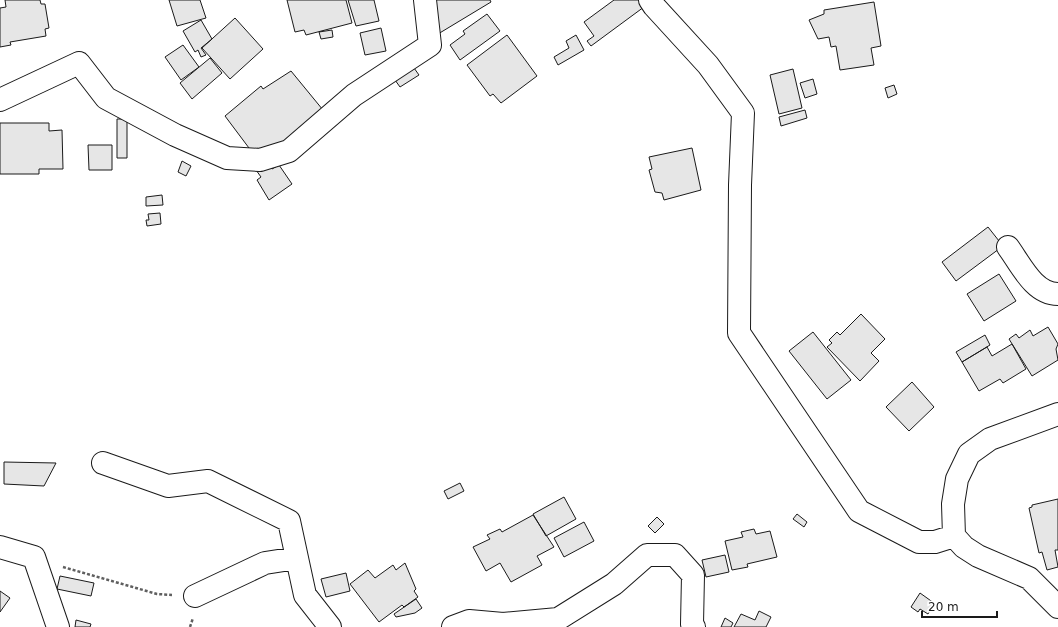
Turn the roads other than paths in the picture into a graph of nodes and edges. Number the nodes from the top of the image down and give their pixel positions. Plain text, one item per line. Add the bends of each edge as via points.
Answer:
1 (425, 0) edge
2 (650, 0) edge
3 (0, 100) edge
4 (1008, 247) dead end
5 (1058, 294) edge
6 (1058, 414) edge
7 (104, 463) dead end
8 (954, 536) junction
9 (0, 547) edge
10 (297, 558) junction
11 (195, 596) road end
12 (1058, 606) edge
13 (58, 627) edge
14 (330, 627) edge
15 (453, 627) edge
16 (694, 627) edge

1 - 3 street via 430,45 354,95 289,151 260,160 227,158 176,135 106,98 79,63
2 - 8 street via 708,65 743,113 739,333 859,512 919,542 935,542
4 - 5 street via 1038,287
6 - 8 street via 990,439 969,454 957,479 953,504
7 - 10 street via 168,486 208,480 289,521
8 - 12 street via 978,556 1029,578
9 - 13 street via 34,558
10 - 11 street via 265,563
10 - 14 street via 305,595
15 - 16 street via 469,621 503,624 558,618 614,584 647,555 675,555 693,575

